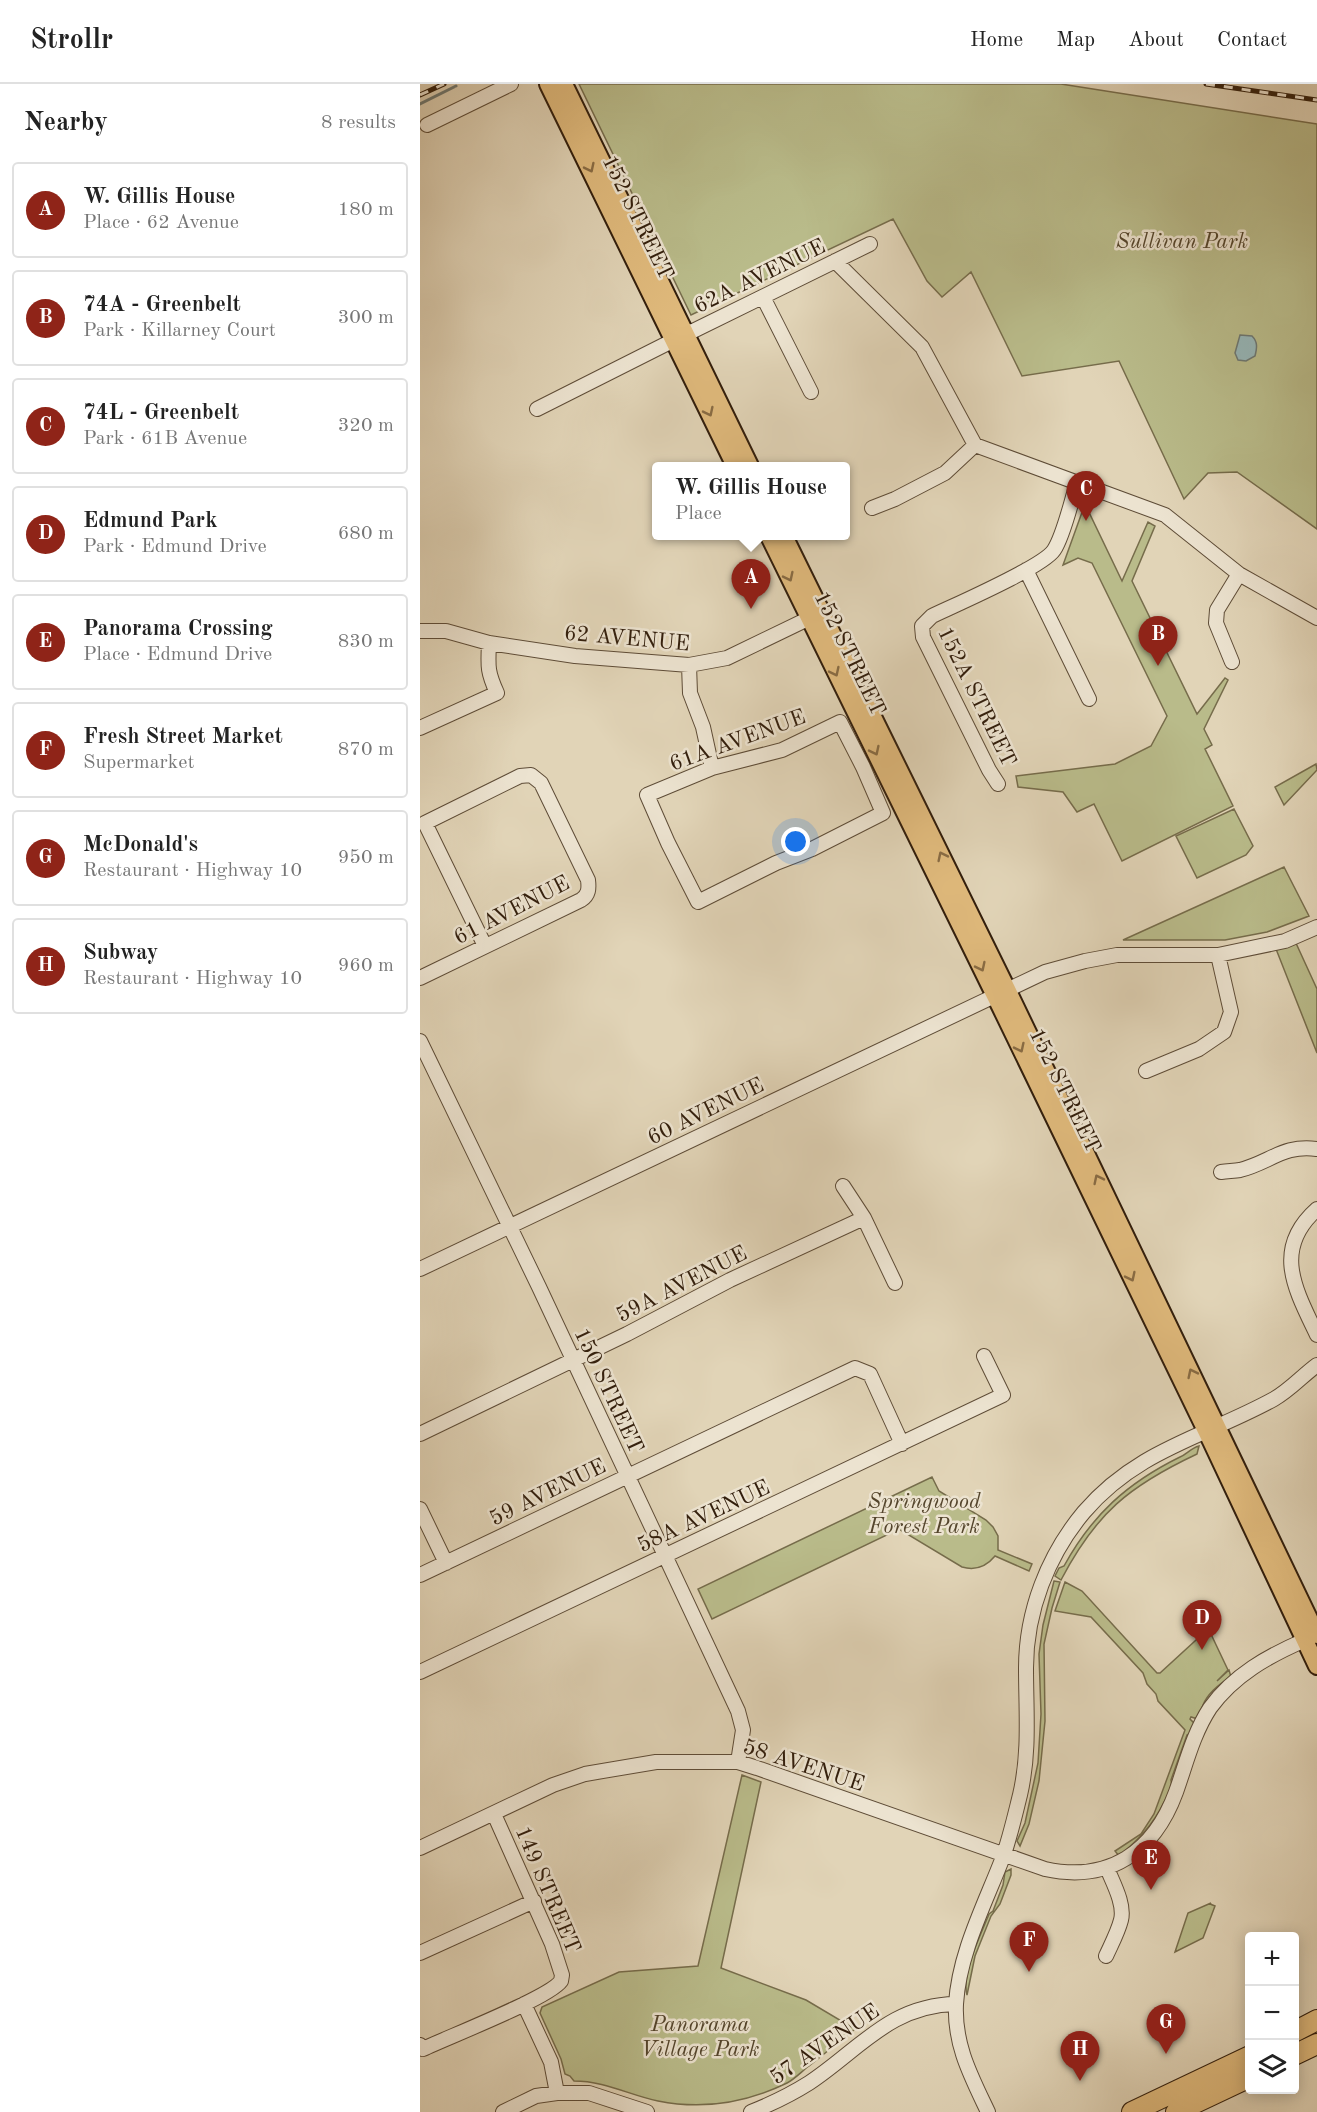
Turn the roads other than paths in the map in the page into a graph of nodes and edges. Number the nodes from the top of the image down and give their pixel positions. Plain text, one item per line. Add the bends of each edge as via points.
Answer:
1 (511, 84) edge
2 (548, 84) edge
3 (564, 84) edge
4 (427, 125) dead end
5 (870, 244) dead end
6 (835, 261) junction
7 (763, 297) junction
8 (679, 336) junction
9 (811, 392) dead end
10 (537, 409) dead end
11 (975, 445) junction
12 (733, 462) edge
13 (748, 462) edge
14 (1077, 484) junction
15 (872, 508) dead end
16 (771, 540) edge
17 (786, 540) edge
18 (1026, 570) junction
19 (1239, 574) junction
20 (815, 616) junction
21 (1317, 618) edge
22 (420, 631) edge
23 (489, 643) junction
24 (1232, 662) dead end
25 (689, 665) junction
26 (1089, 699) dead end
27 (420, 729) edge
28 (712, 768) junction
29 (998, 784) dead end
30 (1317, 927) edge
31 (485, 946) junction
32 (1218, 955) junction
33 (420, 978) edge
34 (1001, 992) junction
35 (420, 1041) edge
36 (1146, 1071) dead end
37 (1317, 1149) edge
38 (1221, 1172) dead end
39 (843, 1186) dead end
40 (1317, 1209) edge
41 (864, 1218) junction
42 (510, 1226) junction
43 (420, 1269) edge
44 (895, 1283) dead end
45 (1317, 1335) edge
46 (984, 1356) dead end
47 (573, 1360) junction
48 (1317, 1365) edge
49 (1212, 1429) junction
50 (420, 1434) edge
51 (902, 1444) junction
52 (627, 1476) junction
53 (420, 1509) edge
54 (666, 1555) junction
55 (447, 1563) junction
56 (420, 1575) edge
57 (1313, 1640) edge
58 (1317, 1666) edge
59 (420, 1672) edge
60 (738, 1762) junction
61 (494, 1814) junction
62 (420, 1848) edge
63 (1004, 1853) junction
64 (1107, 1868) junction
65 (534, 1901) junction
66 (420, 1953) edge
67 (1106, 1956) dead end
68 (524, 2004) junction
69 (956, 2004) junction
70 (1317, 2020) edge
71 (1299, 2029) edge
72 (1317, 2044) edge
73 (422, 2047) edge
74 (1299, 2053) edge
75 (1245, 2058) edge
76 (1245, 2079) edge
77 (557, 2093) junction
78 (503, 2112) edge
79 (647, 2112) edge
80 (751, 2112) edge
81 (988, 2112) edge
82 (1132, 2112) edge
83 (1176, 2112) edge

1 - 4 street
2 -> 8 main road, 152 STREET via 665,321
3 - 8 main road, 152 STREET
5 - 6 street, 62A AVENUE
6 - 7 street, 62A AVENUE
6 - 11 street via 922,347
7 - 8 street, 62A AVENUE
7 - 9 street
8 - 10 street, 62A AVENUE
8 -> 12 main road, 152 STREET
8 - 13 main road, 152 STREET
11 - 14 street
11 - 15 street via 945,472
14 - 18 street via 1057,546 1050,556
14 - 19 street via 1165,515
16 -> 20 main road, 152 STREET
17 - 20 main road, 152 STREET
18 - 26 street
18 - 29 street, 152A STREET via 932,616 922,626 923,637
19 - 21 street
19 - 24 street via 1217,610 1216,623
20 - 25 street, 62 AVENUE via 727,658
20 - 34 main road, 152 STREET
22 - 23 street, 62 AVENUE via 458,633
23 - 25 street, 62 AVENUE via 575,656
23 - 27 street via 487,663 496,693
25 - 28 street via 690,693
28 - 28 street, 61A AVENUE via 647,795 698,902 883,813 840,722 782,750
30 - 32 street, 60 AVENUE via 1285,941
31 - 31 street, 61 AVENUE via 426,823 520,776 531,776 541,783 570,840 588,880 588,892 581,900
31 - 33 street, 61 AVENUE
32 - 34 street, 60 AVENUE via 1104,957 1052,969
32 - 36 street via 1231,1012 1224,1032 1199,1049
34 - 42 street, 60 AVENUE
34 - 49 main road, 152 STREET
35 - 42 street, 150 STREET
37 - 38 street via 1286,1150 1241,1170
39 - 41 street
40 - 45 street via 1298,1231 1291,1253 1292,1274
41 - 44 street
41 - 47 street, 59A AVENUE
42 - 43 street, 60 AVENUE
42 - 47 street, 150 STREET
46 - 51 street, 58A AVENUE via 1003,1395
47 - 50 street, 59A AVENUE
47 - 52 street, 150 STREET
48 - 49 street via 1276,1398
49 - 57 main road, 152 STREET
49 - 63 street via 1144,1461 1111,1484 1068,1534 1045,1574 1028,1638 1026,1756
51 - 52 street, 59 AVENUE via 870,1374 855,1368
51 - 54 street, 58A AVENUE
52 - 54 street, 150 STREET
52 - 55 street, 59 AVENUE
53 - 55 street
54 - 59 street, 58A AVENUE
54 - 60 street, 150 STREET via 738,1711 743,1730
55 - 56 street, 59 AVENUE
57 - 58 main road, 152 STREET
57 - 64 street via 1256,1664 1223,1691 1195,1736 1175,1795 1155,1833 1136,1852
60 - 61 street, 58 AVENUE via 656,1762 585,1774
60 - 63 street, 58 AVENUE
61 - 62 street, 58 AVENUE
61 - 65 street, 149 STREET
63 - 64 street, 58 AVENUE via 1064,1873
63 - 69 street via 961,1966
64 - 67 street via 1119,1901 1121,1920
65 - 66 street
65 - 68 street, 149 STREET via 562,1975 549,1992
68 - 73 street
68 - 77 street via 551,2061
69 - 80 street, 57 AVENUE via 930,2006 890,2021 809,2083
69 - 81 street via 964,2062
70 - 71 highway
72 - 74 highway
75 - 82 highway
76 - 83 highway
77 - 78 street via 536,2097
77 - 79 street via 589,2093

